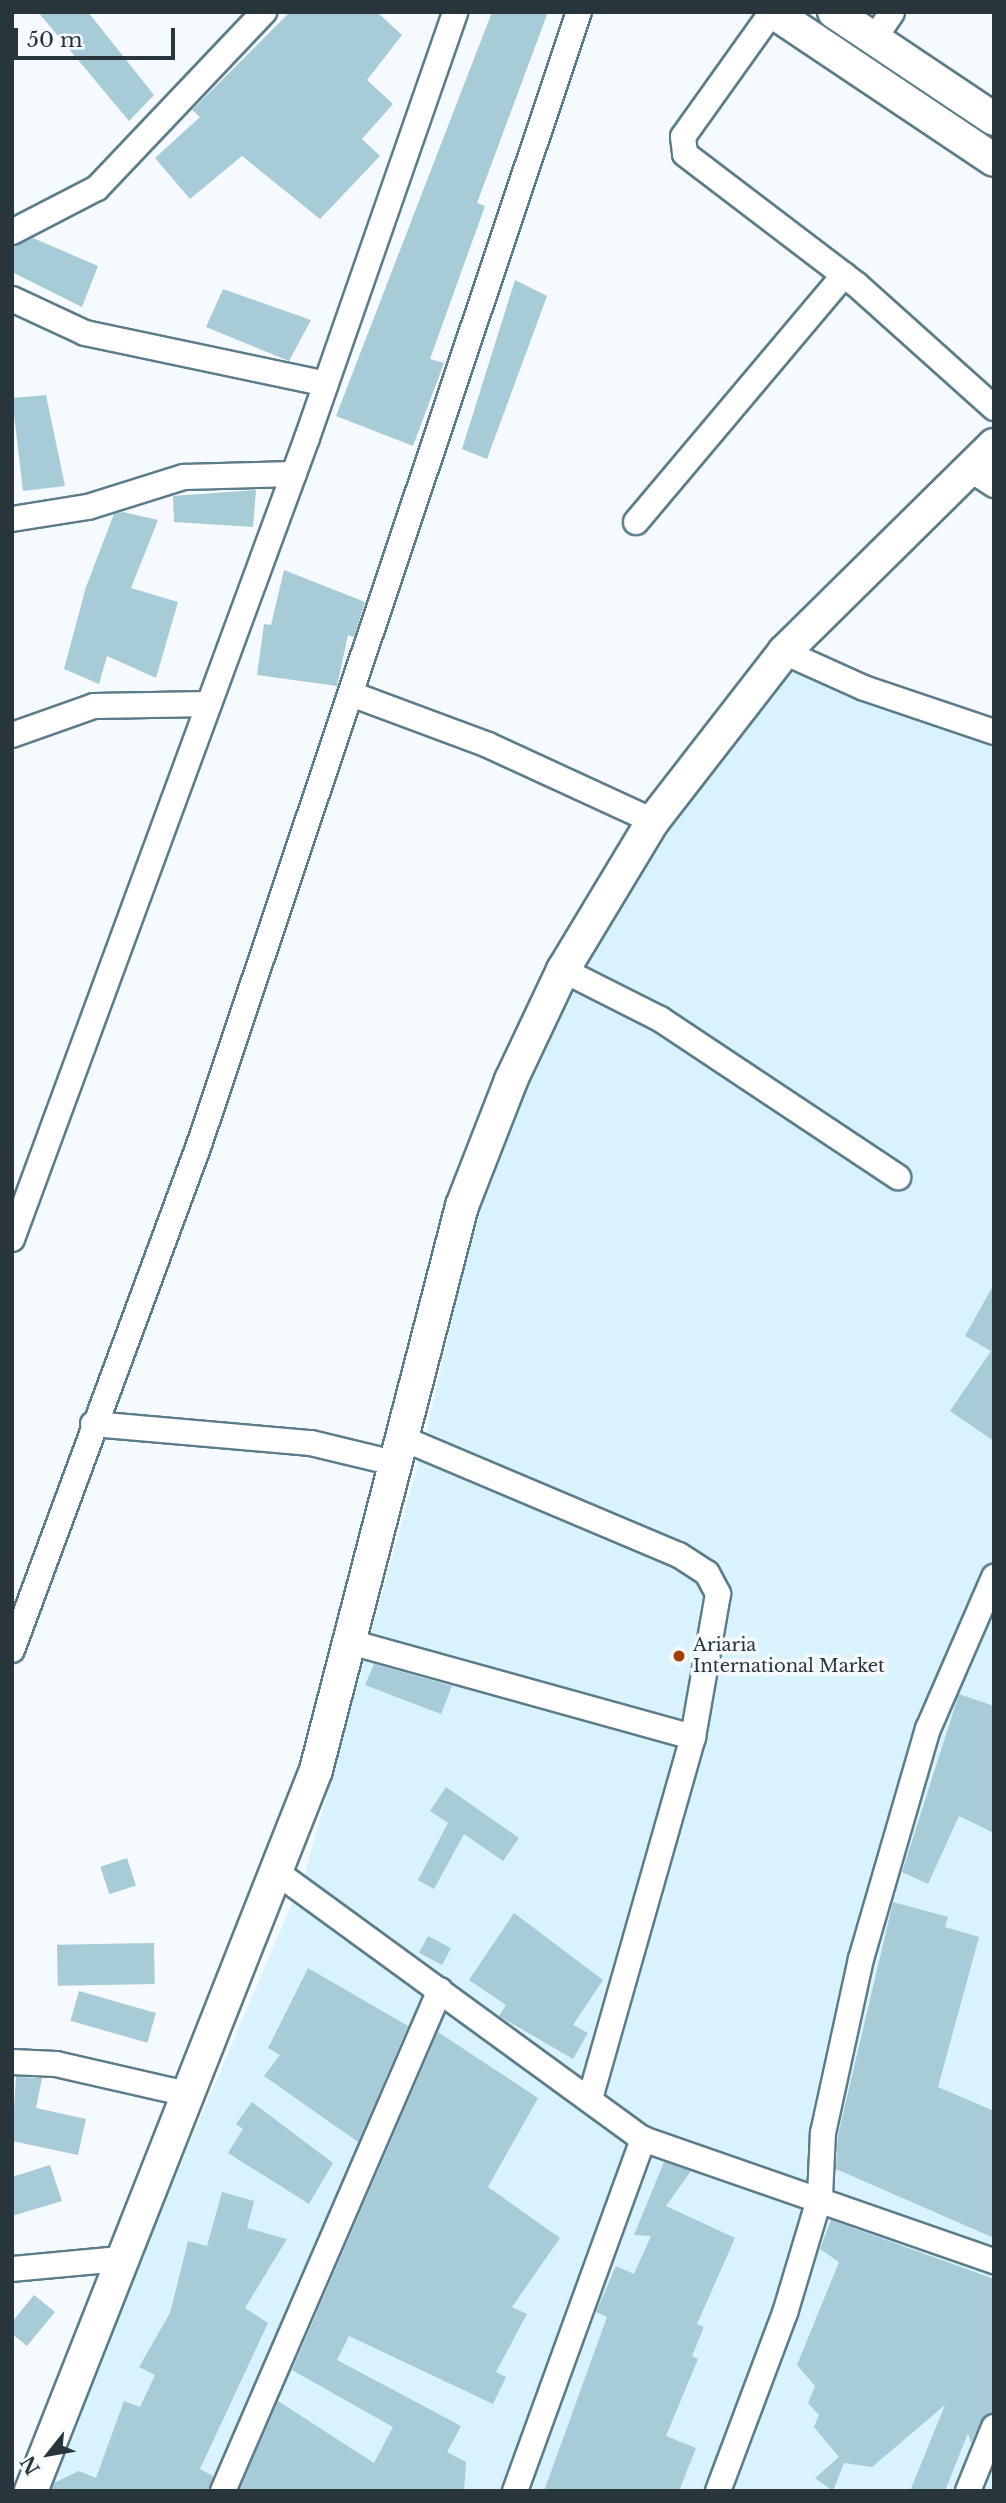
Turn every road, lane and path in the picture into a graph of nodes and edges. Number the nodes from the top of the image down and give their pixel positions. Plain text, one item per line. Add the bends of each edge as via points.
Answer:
1 (264, 12) edge
2 (455, 12) edge
3 (579, 12) edge
4 (773, 12) edge
5 (834, 12) edge
6 (892, 12) edge
7 (874, 39) junction
8 (994, 119) edge
9 (994, 160) edge
10 (12, 232) edge
11 (844, 275) junction
12 (12, 299) edge
13 (326, 384) junction
14 (994, 408) edge
15 (994, 445) edge
16 (968, 468) junction
17 (294, 474) junction
18 (994, 485) edge
19 (12, 519) edge
20 (636, 522) dead end
21 (783, 652) junction
22 (351, 694) junction
23 (209, 704) junction
24 (994, 732) edge
25 (12, 735) edge
26 (653, 821) junction
27 (563, 970) junction
28 (898, 1177) dead end
29 (12, 1239) edge
30 (93, 1424) junction
31 (401, 1451) junction
32 (994, 1577) edge
33 (350, 1642) junction
34 (12, 1650) edge
35 (694, 1737) junction
36 (275, 1871) junction
37 (440, 1990) junction
38 (12, 2062) edge
39 (187, 2094) junction
40 (590, 2098) junction
41 (643, 2139) junction
42 (820, 2196) junction
43 (119, 2259) junction
44 (994, 2261) edge
45 (12, 2269) edge
46 (994, 2427) edge
47 (31, 2491) edge
48 (222, 2491) edge
49 (514, 2491) edge
50 (718, 2491) edge
51 (968, 2491) edge

1 - 10 street via 97,188
2 - 13 street
3 - 22 street
4 - 9 main road
4 - 11 street via 682,146
5 - 7 main road
6 - 7 street
7 - 8 main road
11 - 14 street
11 - 20 street
12 - 13 street via 85,333
13 - 17 street
15 - 16 main road
16 - 18 street
16 - 21 main road
17 - 19 street via 184,477 88,507
17 - 23 street
21 - 24 street via 864,688
21 - 26 main road
22 - 26 street via 488,745
22 - 30 street via 199,1145
23 - 25 street via 94,706
23 - 29 street
26 - 27 main road
27 - 28 street via 660,1019
27 - 31 main road via 511,1080 463,1206
30 - 31 street
30 - 34 street
31 - 33 main road
31 - 35 street via 707,1573 718,1594 716,1625
32 - 42 street via 928,1729 861,1959 823,2133
33 - 35 street
33 - 36 main road via 316,1770
35 - 40 street
36 - 37 street
36 - 39 main road
37 - 40 street
37 - 48 street
38 - 39 street via 57,2064
39 - 43 main road
40 - 41 street
41 - 42 street via 767,2185
41 - 49 street
42 - 44 street
42 - 50 street via 785,2313
43 - 45 street
43 - 47 main road
46 - 51 street

